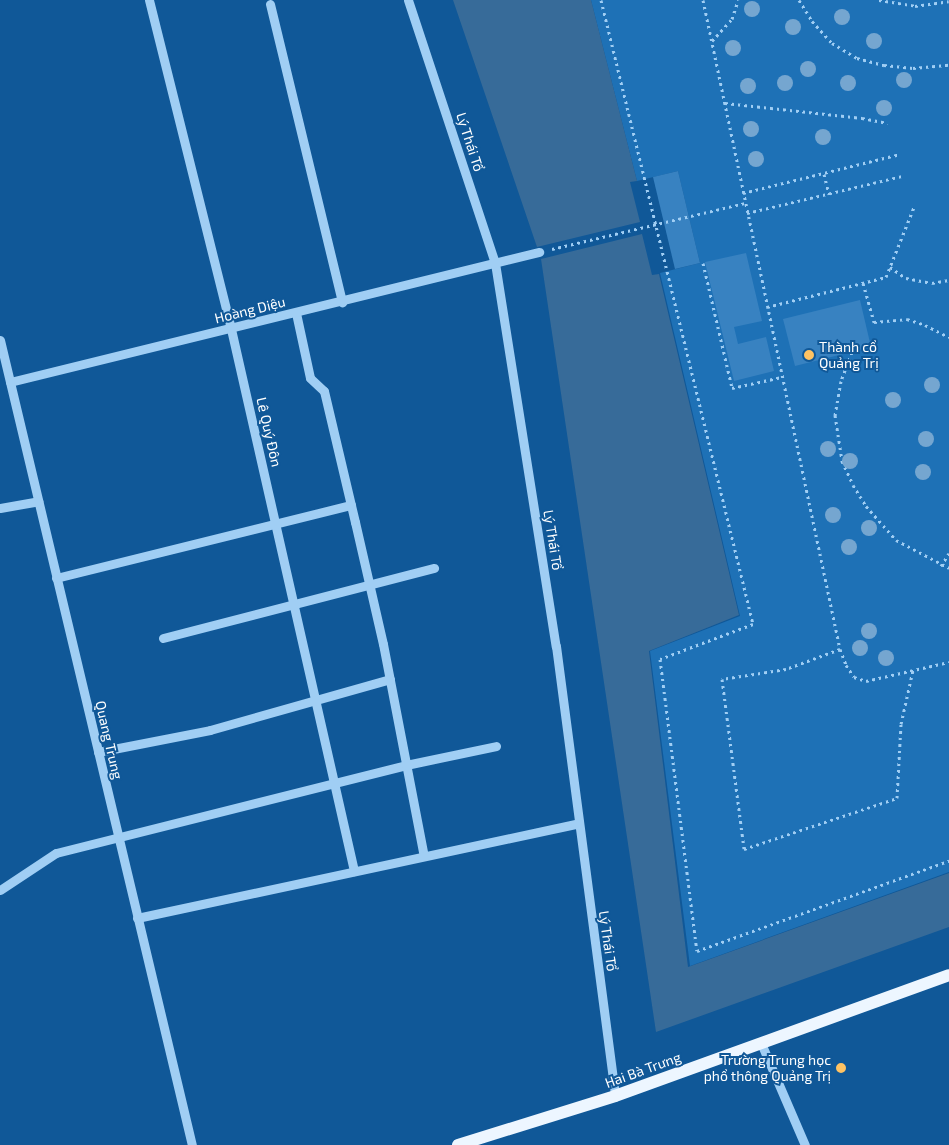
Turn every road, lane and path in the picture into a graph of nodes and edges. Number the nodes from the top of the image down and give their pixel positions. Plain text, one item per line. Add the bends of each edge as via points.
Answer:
1 (149, 0) edge
2 (408, 0) edge
3 (601, 0) edge
4 (702, 0) edge
5 (738, 0) edge
6 (799, 0) edge
7 (879, 0) edge
8 (949, 1) edge
9 (270, 4) dead end
10 (711, 41) junction
11 (949, 65) edge
12 (724, 103) junction
13 (888, 123) dead end
14 (897, 156) dead end
15 (824, 174) junction
16 (902, 176) dead end
17 (743, 193) junction
18 (829, 194) junction
19 (745, 202) junction
20 (914, 207) dead end
21 (748, 213) junction
22 (656, 224) junction
23 (539, 252) joint
24 (495, 263) junction
25 (703, 263) dead end
26 (890, 267) junction
27 (949, 280) edge
28 (863, 282) junction
29 (342, 302) junction
30 (767, 307) junction
31 (296, 313) junction
32 (232, 329) junction
33 (949, 336) edge
34 (0, 340) edge
35 (852, 352) dead end
36 (782, 377) junction
37 (10, 382) junction
38 (38, 501) junction
39 (351, 505) junction
40 (0, 508) edge
41 (275, 523) junction
42 (949, 553) edge
43 (941, 566) junction
44 (434, 568) dead end
45 (949, 568) edge
46 (56, 578) junction
47 (370, 585) junction
48 (294, 606) junction
49 (163, 638) dead end
50 (840, 649) junction
51 (949, 662) edge
52 (914, 670) junction
53 (390, 679) junction
54 (315, 699) junction
55 (496, 746) dead end
56 (98, 752) junction
57 (406, 765) junction
58 (334, 784) junction
59 (579, 823) junction
60 (118, 836) junction
61 (424, 856) junction
62 (949, 861) edge
63 (354, 871) junction
64 (0, 890) edge
65 (138, 918) junction
66 (949, 975) edge
67 (762, 1043) junction
68 (615, 1096) junction
69 (192, 1145) edge
70 (458, 1145) edge
71 (805, 1145) edge

1 - 32 street, Lê Quý Đôn
2 - 24 street, Lý Thái Tổ
3 - 22 path
4 - 10 path
5 - 10 path via 732,19
6 - 11 path via 832,43 857,58 913,68
7 - 8 path via 915,6
9 - 29 street
10 - 12 path
12 - 13 path
12 - 17 path
14 - 15 path
15 - 17 path
15 - 18 path
16 - 18 path
17 - 19 path
18 - 21 path
19 - 21 path
19 - 22 path
20 - 26 path
21 - 30 path
22 - 23 path
22 - 62 path via 753,624 660,660 697,951
23 - 24 street, Hoàng Diệu
24 - 29 street, Hoàng Diệu
24 - 59 street, Lý Thái Tổ via 556,646
25 - 36 path via 732,388
26 - 27 path via 906,278 932,283
26 - 28 path via 886,277
28 - 30 path
28 - 33 path via 874,322 907,319
29 - 31 street, Hoàng Diệu
30 - 36 path
31 - 32 street, Hoàng Diệu
31 - 39 street via 310,378 324,390
32 - 37 street, Hoàng Diệu
32 - 41 street, Lê Quý Đôn
34 - 37 street, Quang Trung
35 - 43 path via 837,397 842,461 853,485 879,523 896,540
36 - 50 path
37 - 38 street, Quang Trung
38 - 40 street
38 - 46 street, Quang Trung
39 - 41 street
39 - 47 street
41 - 46 street
41 - 48 street, Lê Quý Đôn
42 - 43 path
43 - 45 path
44 - 47 street
46 - 56 street, Quang Trung
47 - 48 street
47 - 53 street
48 - 49 street
48 - 54 street, Lê Quý Đôn
50 - 52 path via 854,677 866,681
50 - 52 path via 786,669 722,679 744,849 897,798 901,724
51 - 52 path
53 - 54 street
53 - 57 street
54 - 56 street via 210,730
54 - 58 street, Lê Quý Đôn
55 - 57 street
56 - 60 street, Quang Trung
57 - 58 street
57 - 61 street
58 - 60 street
58 - 63 street, Lê Quý Đôn
59 - 61 street
59 - 68 street, Lý Thái Tổ
60 - 64 street via 56,853
60 - 65 street, Quang Trung
61 - 63 street
63 - 65 street
65 - 69 street, Quang Trung
66 - 67 main road, Hai Bà Trưng
67 - 68 main road, Hai Bà Trưng
67 - 71 street
68 - 70 main road, Hai Bà Trưng

